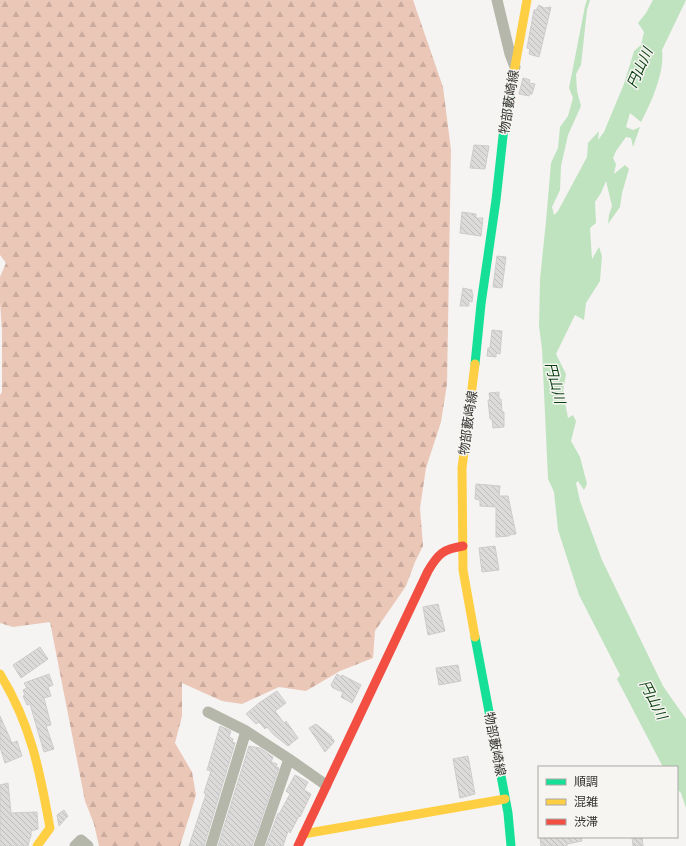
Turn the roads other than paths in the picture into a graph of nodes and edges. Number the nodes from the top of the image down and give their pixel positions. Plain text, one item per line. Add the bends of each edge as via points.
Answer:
1 (497, 0) edge
2 (527, 0) edge
3 (515, 67) junction
4 (463, 546) junction
5 (0, 674) edge
6 (208, 712) dead end
7 (246, 731) junction
8 (289, 759) junction
9 (326, 785) junction
10 (505, 799) junction
11 (303, 834) junction
12 (37, 846) edge
13 (75, 846) edge
14 (88, 846) edge
15 (211, 846) edge
16 (259, 846) edge
17 (298, 846) edge
18 (511, 846) edge

1 - 3 street
2 - 3 main road, 物部藪崎線
3 - 4 main road, 物部藪崎線 via 504,127 462,468
4 - 9 main road via 448,548 437,556 428,571
4 - 10 main road, 物部藪崎線 via 463,570
5 - 12 main road via 24,717 37,759 50,828
6 - 7 street
7 - 8 street
7 - 15 street
8 - 9 street
8 - 16 street
9 - 11 main road
10 - 11 main road
10 - 18 main road, 物部藪崎線
11 - 17 main road
13 - 14 street via 80,840

